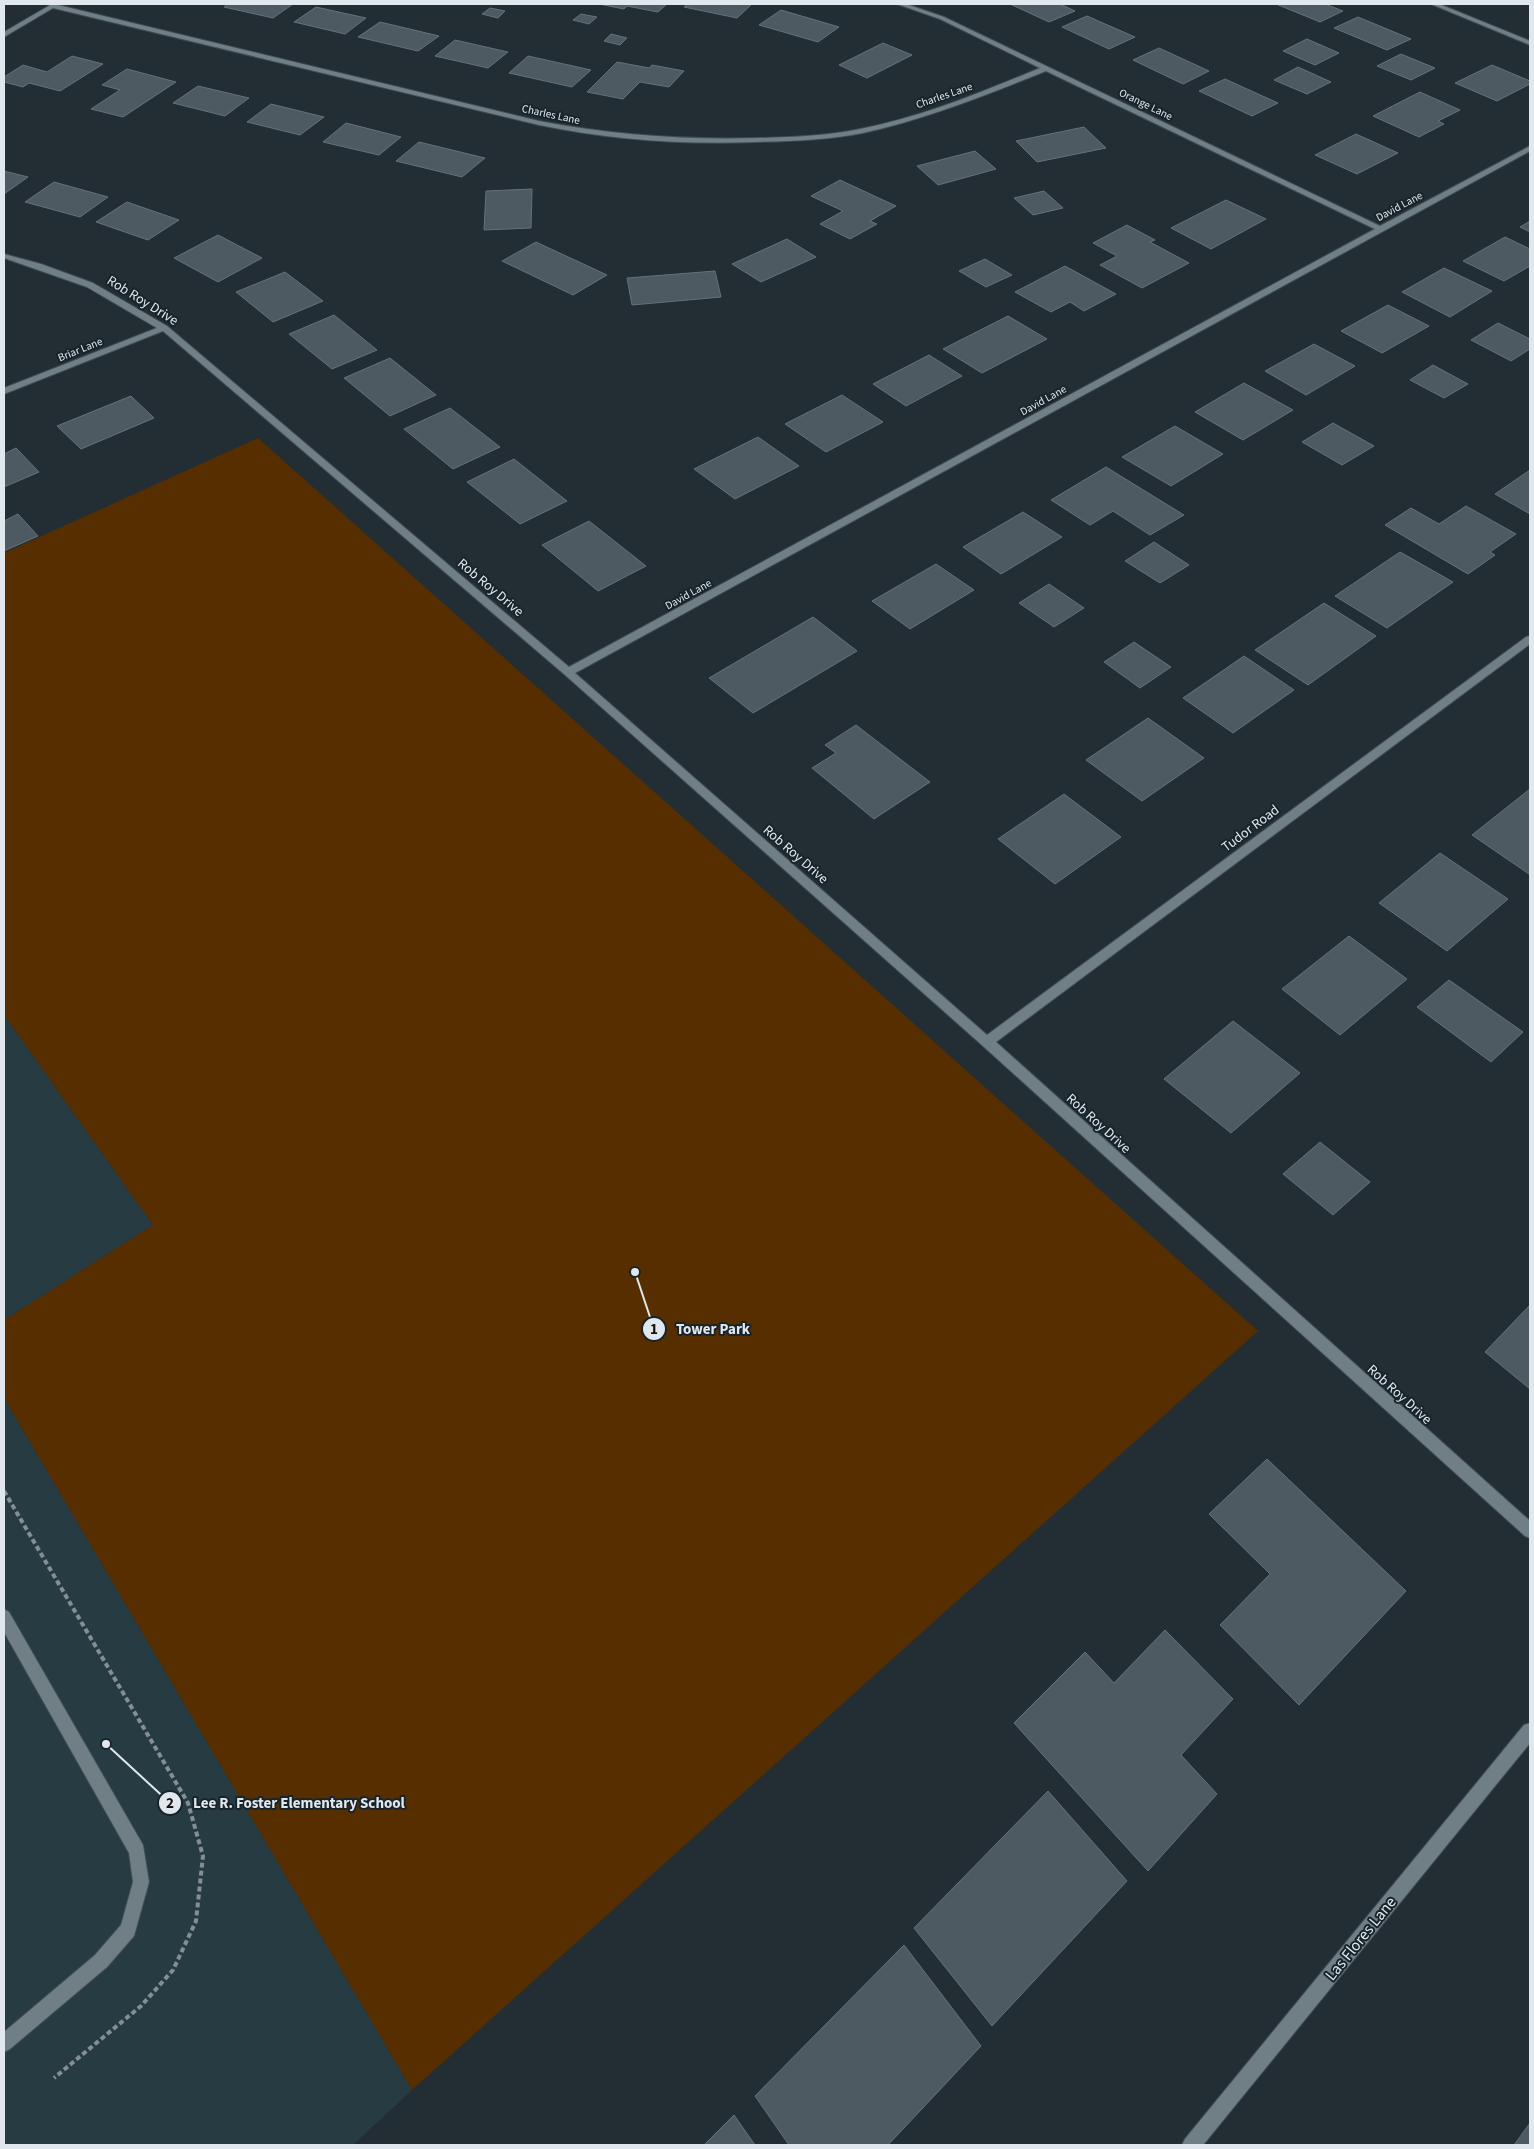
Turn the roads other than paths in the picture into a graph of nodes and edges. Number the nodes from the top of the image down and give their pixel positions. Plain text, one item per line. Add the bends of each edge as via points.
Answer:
1 (900, 4) edge
2 (1434, 4) edge
3 (54, 5) edge
4 (4, 35) edge
5 (1530, 43) edge
6 (1046, 68) junction
7 (1530, 148) edge
8 (1380, 229) junction
9 (4, 256) edge
10 (164, 328) junction
11 (4, 391) edge
12 (1530, 639) edge
13 (568, 672) junction
14 (988, 1042) junction
15 (1530, 1531) edge
16 (4, 1617) edge
17 (1530, 1731) edge
18 (4, 2043) edge
19 (1191, 2145) edge

1 - 6 street, Orange Lane via 942,18
2 - 5 street
3 - 4 street
3 - 6 street, Charles Lane via 539,123 650,140 716,142 806,138 873,129 966,100
6 - 8 street, Orange Lane
7 - 8 street, David Lane
8 - 13 street, David Lane
9 - 10 street, Rob Roy Drive via 90,285
10 - 11 street, Briar Lane
10 - 13 street, Rob Roy Drive
12 - 14 street, Tudor Road
13 - 14 street, Rob Roy Drive
14 - 15 street, Rob Roy Drive
16 - 18 street via 137,1851 141,1882 128,1930 101,1961
17 - 19 street, Las Flores Lane

